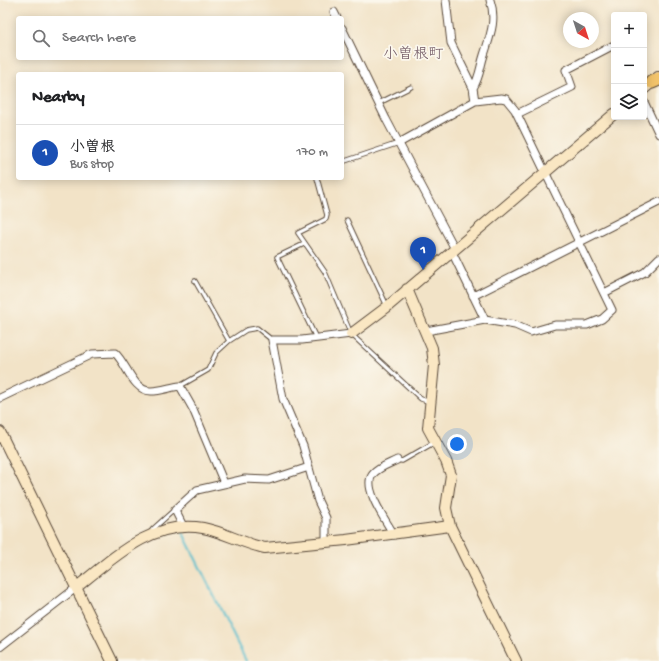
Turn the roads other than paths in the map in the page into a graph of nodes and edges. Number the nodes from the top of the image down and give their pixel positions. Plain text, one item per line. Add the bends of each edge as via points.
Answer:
1 (446, 0) edge
2 (490, 0) edge
3 (344, 32) edge
4 (611, 47) edge
5 (411, 87) dead end
6 (473, 88) junction
7 (475, 100) junction
8 (379, 103) junction
9 (647, 108) edge
10 (517, 114) junction
11 (611, 116) edge
12 (659, 134) edge
13 (400, 143) junction
14 (344, 161) edge
15 (544, 172) junction
16 (318, 180) edge
17 (659, 202) edge
18 (347, 220) dead end
19 (578, 241) junction
20 (304, 244) junction
21 (453, 251) junction
22 (659, 258) edge
23 (195, 281) dead end
24 (407, 289) junction
25 (604, 293) junction
26 (473, 296) junction
27 (387, 307) junction
28 (485, 320) junction
29 (426, 331) junction
30 (351, 334) junction
31 (316, 339) junction
32 (272, 340) junction
33 (229, 341) junction
34 (180, 386) junction
35 (0, 398) edge
36 (431, 402) junction
37 (0, 432) edge
38 (435, 442) junction
39 (397, 460) joint
40 (310, 467) junction
41 (224, 483) junction
42 (175, 510) junction
43 (183, 526) junction
44 (450, 526) junction
45 (394, 535) junction
46 (148, 536) junction
47 (326, 542) junction
48 (77, 587) junction
49 (0, 646) edge
50 (112, 661) edge
51 (516, 661) edge

1 - 6 street via 451,43
2 - 6 street via 493,16 491,36 479,78
3 - 8 street
4 - 10 street via 566,70 572,87
5 - 8 lane
6 - 7 street
7 - 10 street via 506,99
7 - 13 street
8 - 13 street
9 - 12 street
10 - 15 street
11 - 15 street
13 - 14 lane
13 - 21 street
15 - 19 street
15 - 21 street
16 - 20 lane via 327,215 326,218 298,233
17 - 19 street
18 - 27 lane
19 - 25 street
19 - 26 street
20 - 30 lane via 325,272
20 - 31 lane via 277,257
21 - 24 street
21 - 26 street
22 - 25 street via 645,272
23 - 33 lane
24 - 27 street
24 - 29 street
25 - 28 street via 612,310 602,319 587,325 555,325 531,332 515,325
26 - 28 street
27 - 30 street
28 - 29 street
29 - 36 street via 434,356
30 - 31 street
30 - 36 lane via 421,400
31 - 32 street
32 - 33 lane via 257,328 246,330
32 - 40 street via 284,399
33 - 34 lane via 216,353 208,370
34 - 35 street via 144,390 137,385 115,353 98,352
34 - 41 street via 193,409
36 - 38 street via 428,428
37 - 48 street
38 - 39 lane via 402,461
38 - 44 street via 451,475 446,508
39 - 45 street via 373,474 369,484
40 - 41 street via 269,480 245,479
40 - 47 street via 318,501 326,518
41 - 42 street via 197,490
42 - 43 street
42 - 46 lane via 153,528
43 - 46 street
43 - 47 street via 205,529 265,548
44 - 45 street
44 - 51 street
45 - 47 street
46 - 48 street via 124,550
48 - 49 street
48 - 50 street

